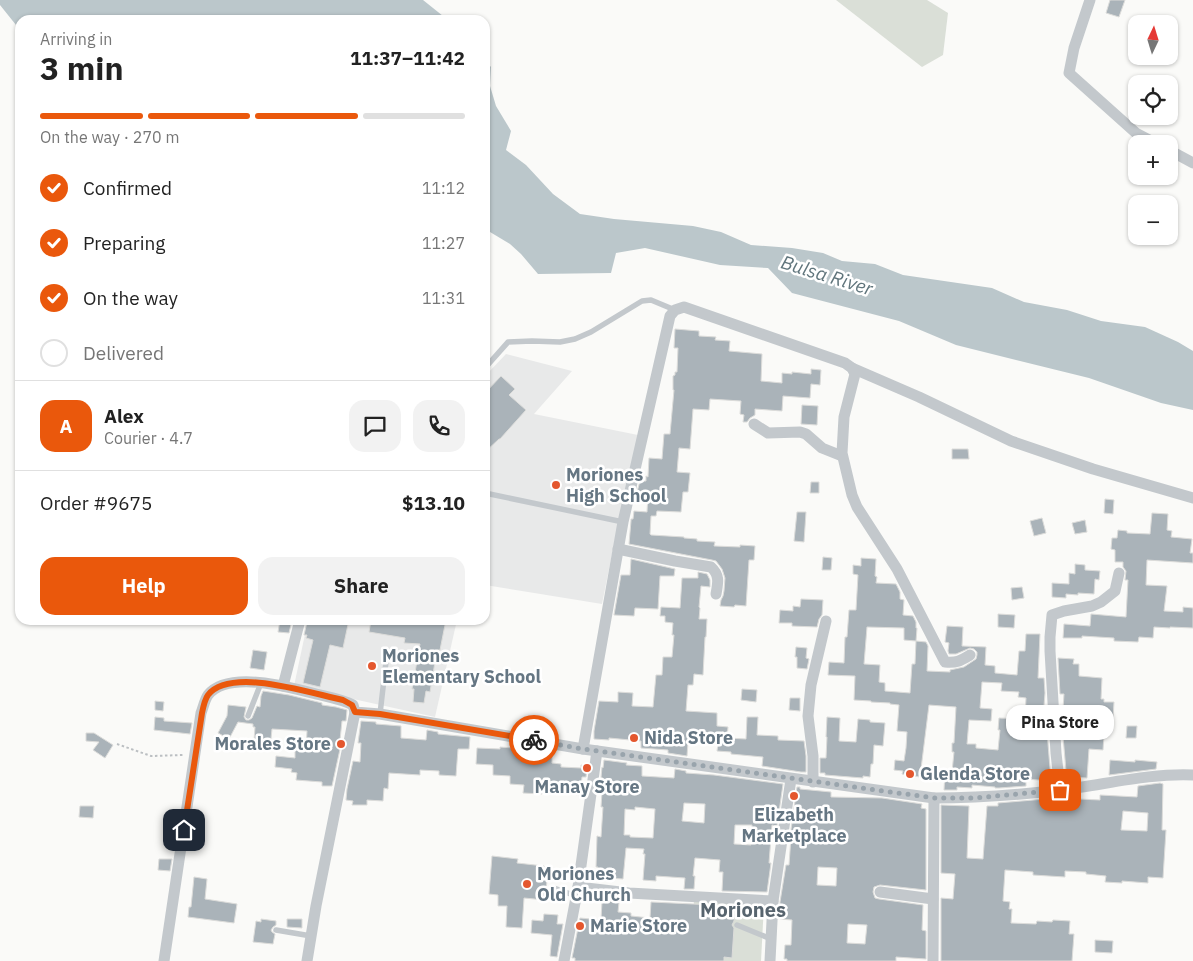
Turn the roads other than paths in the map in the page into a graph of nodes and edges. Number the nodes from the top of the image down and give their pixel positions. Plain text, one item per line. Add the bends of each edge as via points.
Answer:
1 (1090, 0) edge
2 (1140, 135) edge
3 (1178, 155) edge
4 (1193, 163) edge
5 (675, 310) junction
6 (490, 362) edge
7 (852, 368) junction
8 (754, 424) dead end
9 (842, 456) junction
10 (490, 495) edge
11 (1193, 498) edge
12 (623, 522) junction
13 (618, 549) junction
14 (1119, 573) dead end
15 (716, 594) dead end
16 (826, 621) dead end
17 (299, 625) edge
18 (387, 653) dead end
19 (970, 655) dead end
20 (260, 683) junction
21 (283, 686) junction
22 (355, 712) junction
23 (380, 714) junction
24 (248, 716) dead end
25 (583, 749) junction
26 (597, 751) junction
27 (1193, 775) edge
28 (791, 778) junction
29 (813, 782) junction
30 (1060, 790) junction
31 (934, 798) junction
32 (554, 888) dead end
33 (577, 891) junction
34 (880, 892) dead end
35 (934, 899) junction
36 (773, 901) junction
37 (737, 925) dead end
38 (276, 930) dead end
39 (311, 936) junction
40 (771, 939) junction
41 (164, 961) edge
42 (307, 961) edge
43 (564, 961) edge
44 (770, 961) edge
45 (933, 961) edge

1 - 2 street via 1069,73
3 - 4 street
5 - 6 lane via 651,300 642,301 576,339 508,342
5 - 7 street via 684,307
5 - 12 street via 670,316
7 - 9 street via 855,374 844,417
7 - 11 street via 919,396 1011,441
8 - 9 street via 768,433 806,434 822,448
9 - 19 street via 857,507 897,569 945,662 960,662
10 - 12 lane
12 - 13 street
13 - 15 street via 711,567 718,579
13 - 25 street
14 - 30 street via 1115,592 1101,602 1052,615 1050,651
16 - 29 street via 811,685 808,716
17 - 21 street
18 - 23 lane
20 - 21 street
20 - 24 lane
20 - 41 street via 232,683 218,687 208,695 195,754
21 - 22 street via 343,700 352,705
22 - 23 street
22 - 39 street
23 - 25 street
25 - 26 street
26 - 28 street
26 - 33 street
27 - 30 street via 1151,777
28 - 29 street
28 - 36 street
29 - 31 street
30 - 31 street via 974,798
31 - 35 street
32 - 33 lane
33 - 36 street
33 - 43 street
34 - 35 street
35 - 45 street
36 - 40 street
37 - 40 lane
38 - 39 lane
39 - 42 street
40 - 44 street

